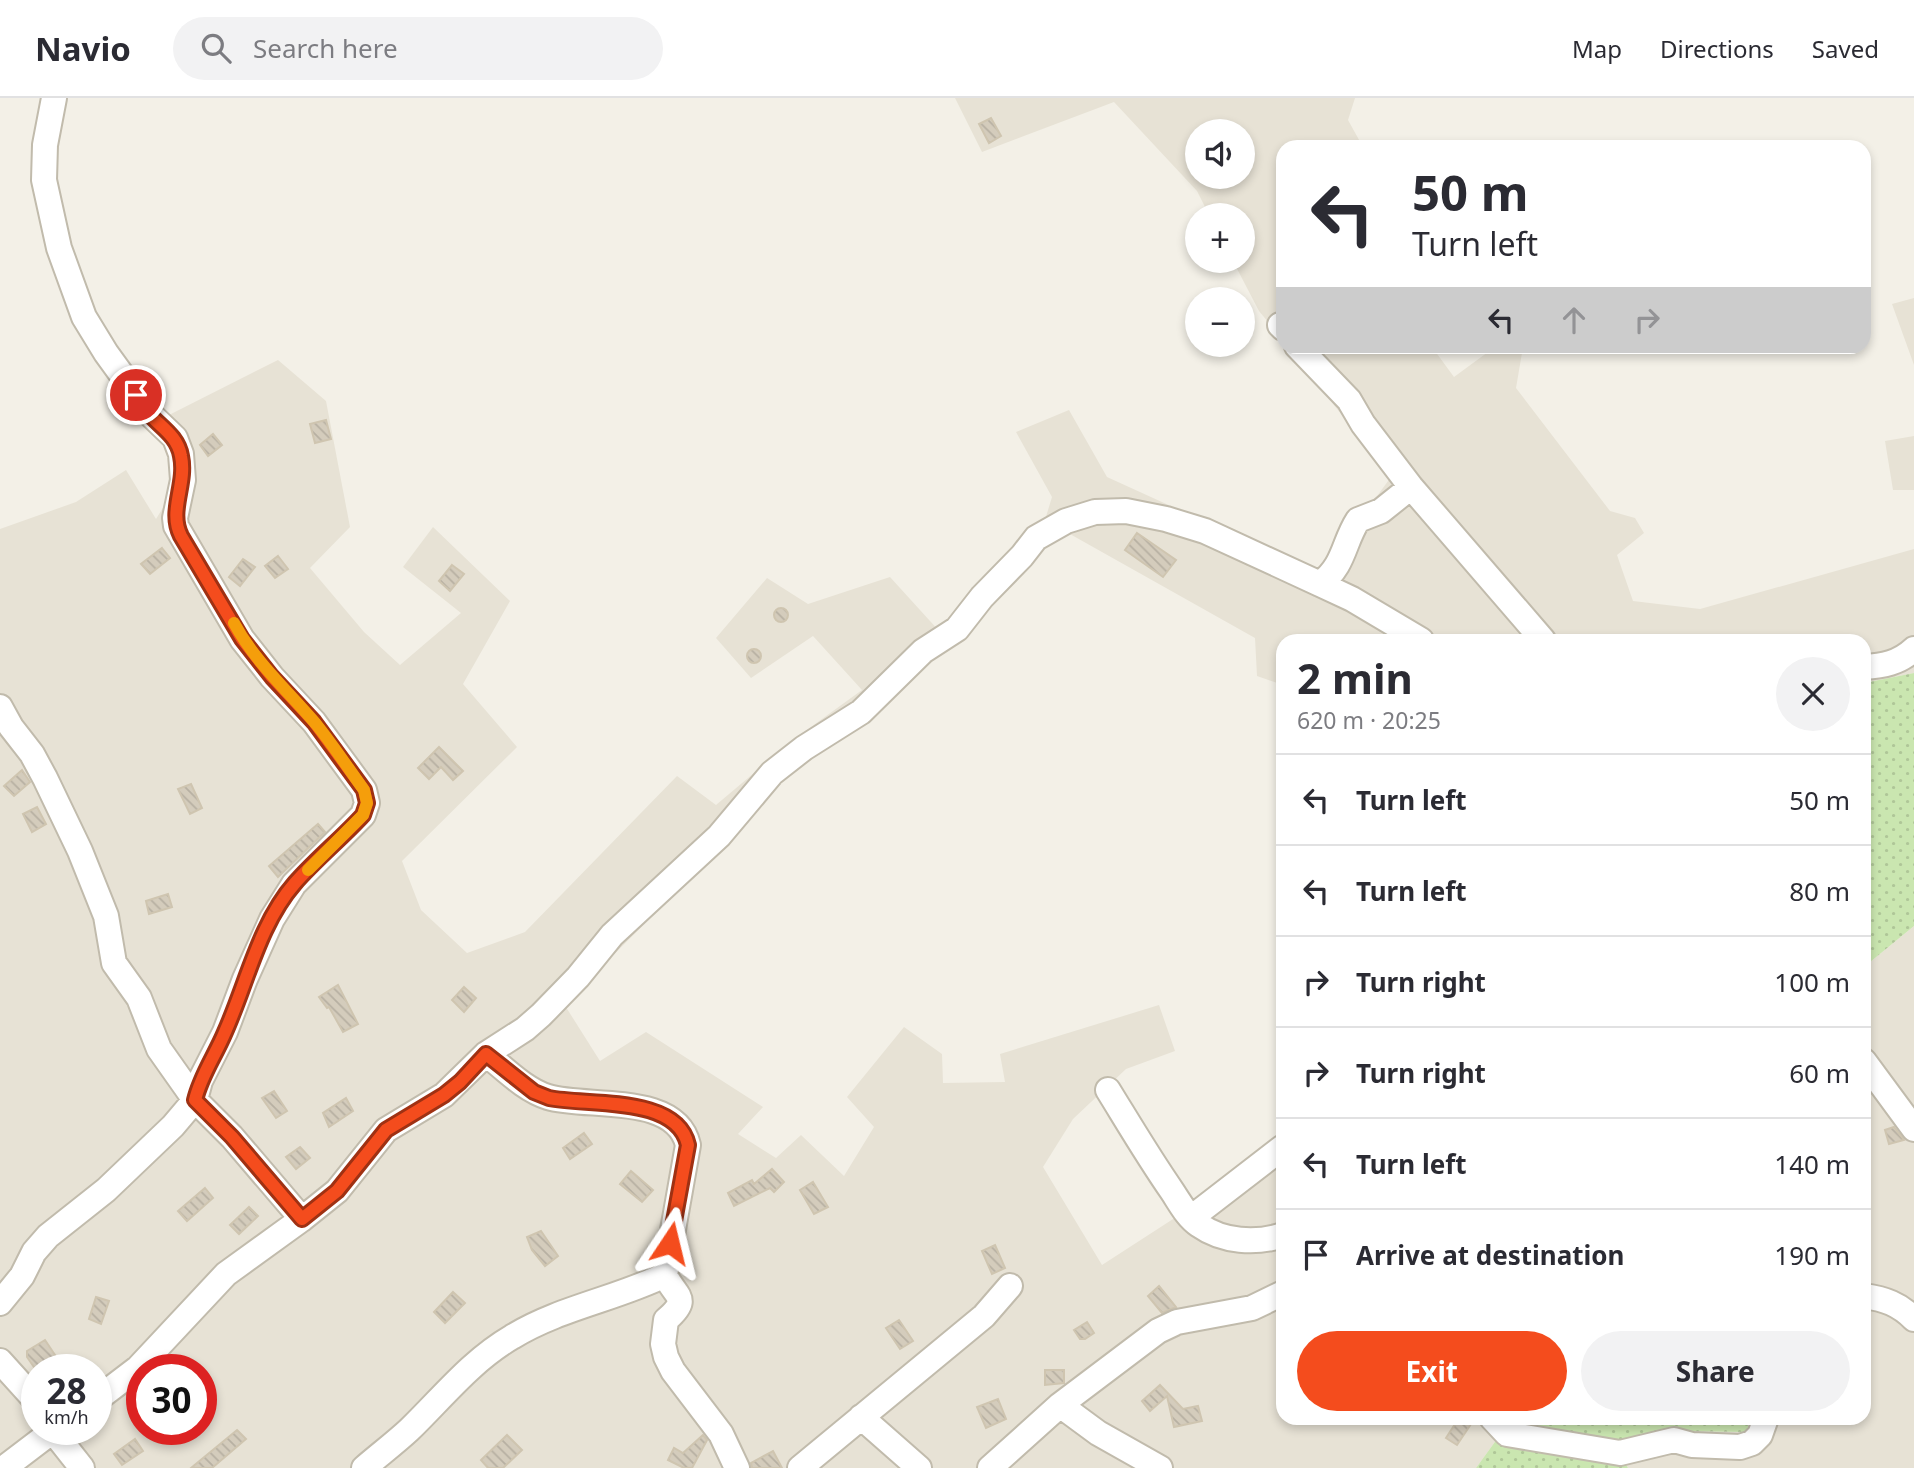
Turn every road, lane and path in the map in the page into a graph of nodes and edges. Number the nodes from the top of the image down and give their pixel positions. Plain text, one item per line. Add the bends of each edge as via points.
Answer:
1 (54, 98) edge
2 (1305, 354) edge
3 (1411, 487) junction
4 (1320, 584) junction
5 (1411, 634) edge
6 (1538, 634) edge
7 (1914, 649) edge
8 (1871, 667) edge
9 (0, 707) edge
10 (486, 1054) junction
11 (1871, 1071) edge
12 (1108, 1090) dead end
13 (195, 1100) junction
14 (1914, 1129) edge
15 (1276, 1152) edge
16 (1191, 1218) junction
17 (302, 1219) junction
18 (1276, 1237) edge
19 (665, 1275) junction
20 (1010, 1286) dead end
21 (1276, 1296) edge
22 (1871, 1297) edge
23 (0, 1303) edge
24 (1914, 1319) edge
25 (0, 1361) edge
26 (21, 1384) edge
27 (112, 1388) edge
28 (1060, 1405) junction
29 (861, 1417) junction
30 (1499, 1425) edge
31 (1764, 1425) edge
32 (34, 1445) edge
33 (64, 1445) edge
34 (1640, 1460) edge
35 (4, 1468) edge
36 (82, 1468) edge
37 (365, 1468) edge
38 (737, 1468) edge
39 (800, 1468) edge
40 (919, 1468) edge
41 (990, 1468) edge
42 (1160, 1468) edge

1 - 13 street via 44,180 59,248 84,317 151,415 174,438 181,454 183,480 176,526 242,639 332,745 364,790 367,803 363,815 294,884 272,919
2 - 3 street via 1349,400
3 - 4 street via 1381,511 1358,520 1342,559
3 - 6 street
4 - 5 street
4 - 10 street via 1205,531 1166,519 1126,511 1095,512 1066,521 1037,538 957,629 922,651 860,712 772,773 719,836 612,935 541,1014
7 - 8 street via 1885,666
9 - 13 street via 39,766 80,851 106,916 114,963 139,998 159,1049
10 - 17 street via 444,1095 386,1130 337,1191
10 - 19 street via 541,1095 650,1110 679,1126 688,1145
11 - 14 street
12 - 16 street
13 - 17 street
13 - 23 street via 106,1189 48,1236
15 - 16 street
16 - 18 street via 1225,1238
17 - 27 street via 214,1284 168,1338
19 - 37 street via 562,1313 482,1356
19 - 38 street via 681,1300 679,1309 666,1320 666,1357 721,1434
20 - 29 street via 977,1322
21 - 28 street via 1252,1308 1177,1322 1158,1331
22 - 24 street via 1902,1307
25 - 26 street
28 - 41 street
28 - 42 street
29 - 39 street
29 - 40 street
30 - 34 street via 1507,1434
31 - 34 street via 1752,1443 1740,1447 1674,1440 1656,1443
32 - 35 street
33 - 36 street

